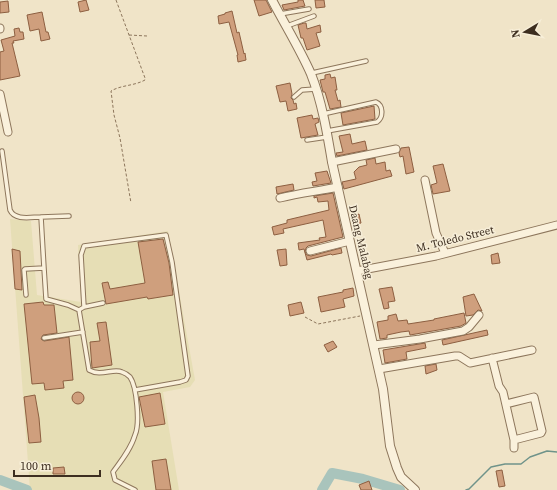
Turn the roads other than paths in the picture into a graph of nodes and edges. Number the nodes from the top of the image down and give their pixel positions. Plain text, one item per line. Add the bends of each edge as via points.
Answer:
1 (272, 0) edge
2 (309, 9) dead end
3 (280, 14) junction
4 (314, 16) dead end
5 (286, 27) junction
6 (366, 61) dead end
7 (311, 74) junction
8 (316, 89) junction
9 (0, 94) edge
10 (294, 97) dead end
11 (323, 114) junction
12 (8, 132) dead end
13 (328, 134) junction
14 (307, 140) dead end
15 (396, 150) dead end
16 (2, 151) dead end
17 (332, 162) junction
18 (425, 180) dead end
19 (338, 187) junction
20 (280, 198) dead end
21 (69, 216) dead end
22 (41, 217) junction
23 (557, 225) edge
24 (350, 241) junction
25 (310, 251) dead end
26 (445, 253) junction
27 (44, 268) junction
28 (357, 271) junction
29 (26, 295) dead end
30 (103, 303) dead end
31 (84, 307) junction
32 (79, 310) junction
33 (479, 315) dead end
34 (83, 332) junction
35 (44, 338) dead end
36 (374, 345) junction
37 (532, 350) dead end
38 (492, 358) junction
39 (379, 369) junction
40 (135, 390) junction
41 (506, 404) junction
42 (514, 440) junction
43 (514, 448) dead end
44 (414, 489) edge
45 (135, 490) edge

1 - 3 street, Daang Malabag
2 - 3 lane
3 - 5 street, Daang Malabag
4 - 5 lane
5 - 7 street, Daang Malabag
6 - 7 lane
7 - 8 street, Daang Malabag
8 - 10 lane via 302,90
8 - 11 street, Daang Malabag
9 - 12 street
11 - 13 street, Daang Malabag
11 - 13 lane via 376,102 381,106 381,120
13 - 14 lane
13 - 17 street, Daang Malabag
15 - 17 street
16 - 22 lane via 12,214 16,217
17 - 19 street, Daang Malabag
18 - 26 street via 436,233
19 - 20 street
19 - 24 street, Daang Malabag
21 - 22 lane
22 - 27 lane
23 - 26 street, M. Toledo Street
24 - 25 street
24 - 28 street, Daang Malabag
26 - 28 street, M. Toledo Street
27 - 29 lane via 24,270
27 - 32 lane via 46,299
28 - 36 street, Daang Malabag
30 - 31 lane
31 - 32 lane
31 - 40 lane via 81,255 84,246 166,235 188,376 180,382
32 - 34 lane
33 - 36 street via 463,331
34 - 35 lane
34 - 40 lane via 89,370 95,373 120,371 130,378
36 - 39 street, Daang Malabag
37 - 38 street
38 - 39 street via 470,363 459,356 454,356
38 - 41 street
39 - 44 street, Daang Malabag via 393,457 401,477
40 - 45 lane via 138,416 136,435 113,472 115,480
41 - 42 street
41 - 42 street via 534,397 541,425 541,433
42 - 43 street

